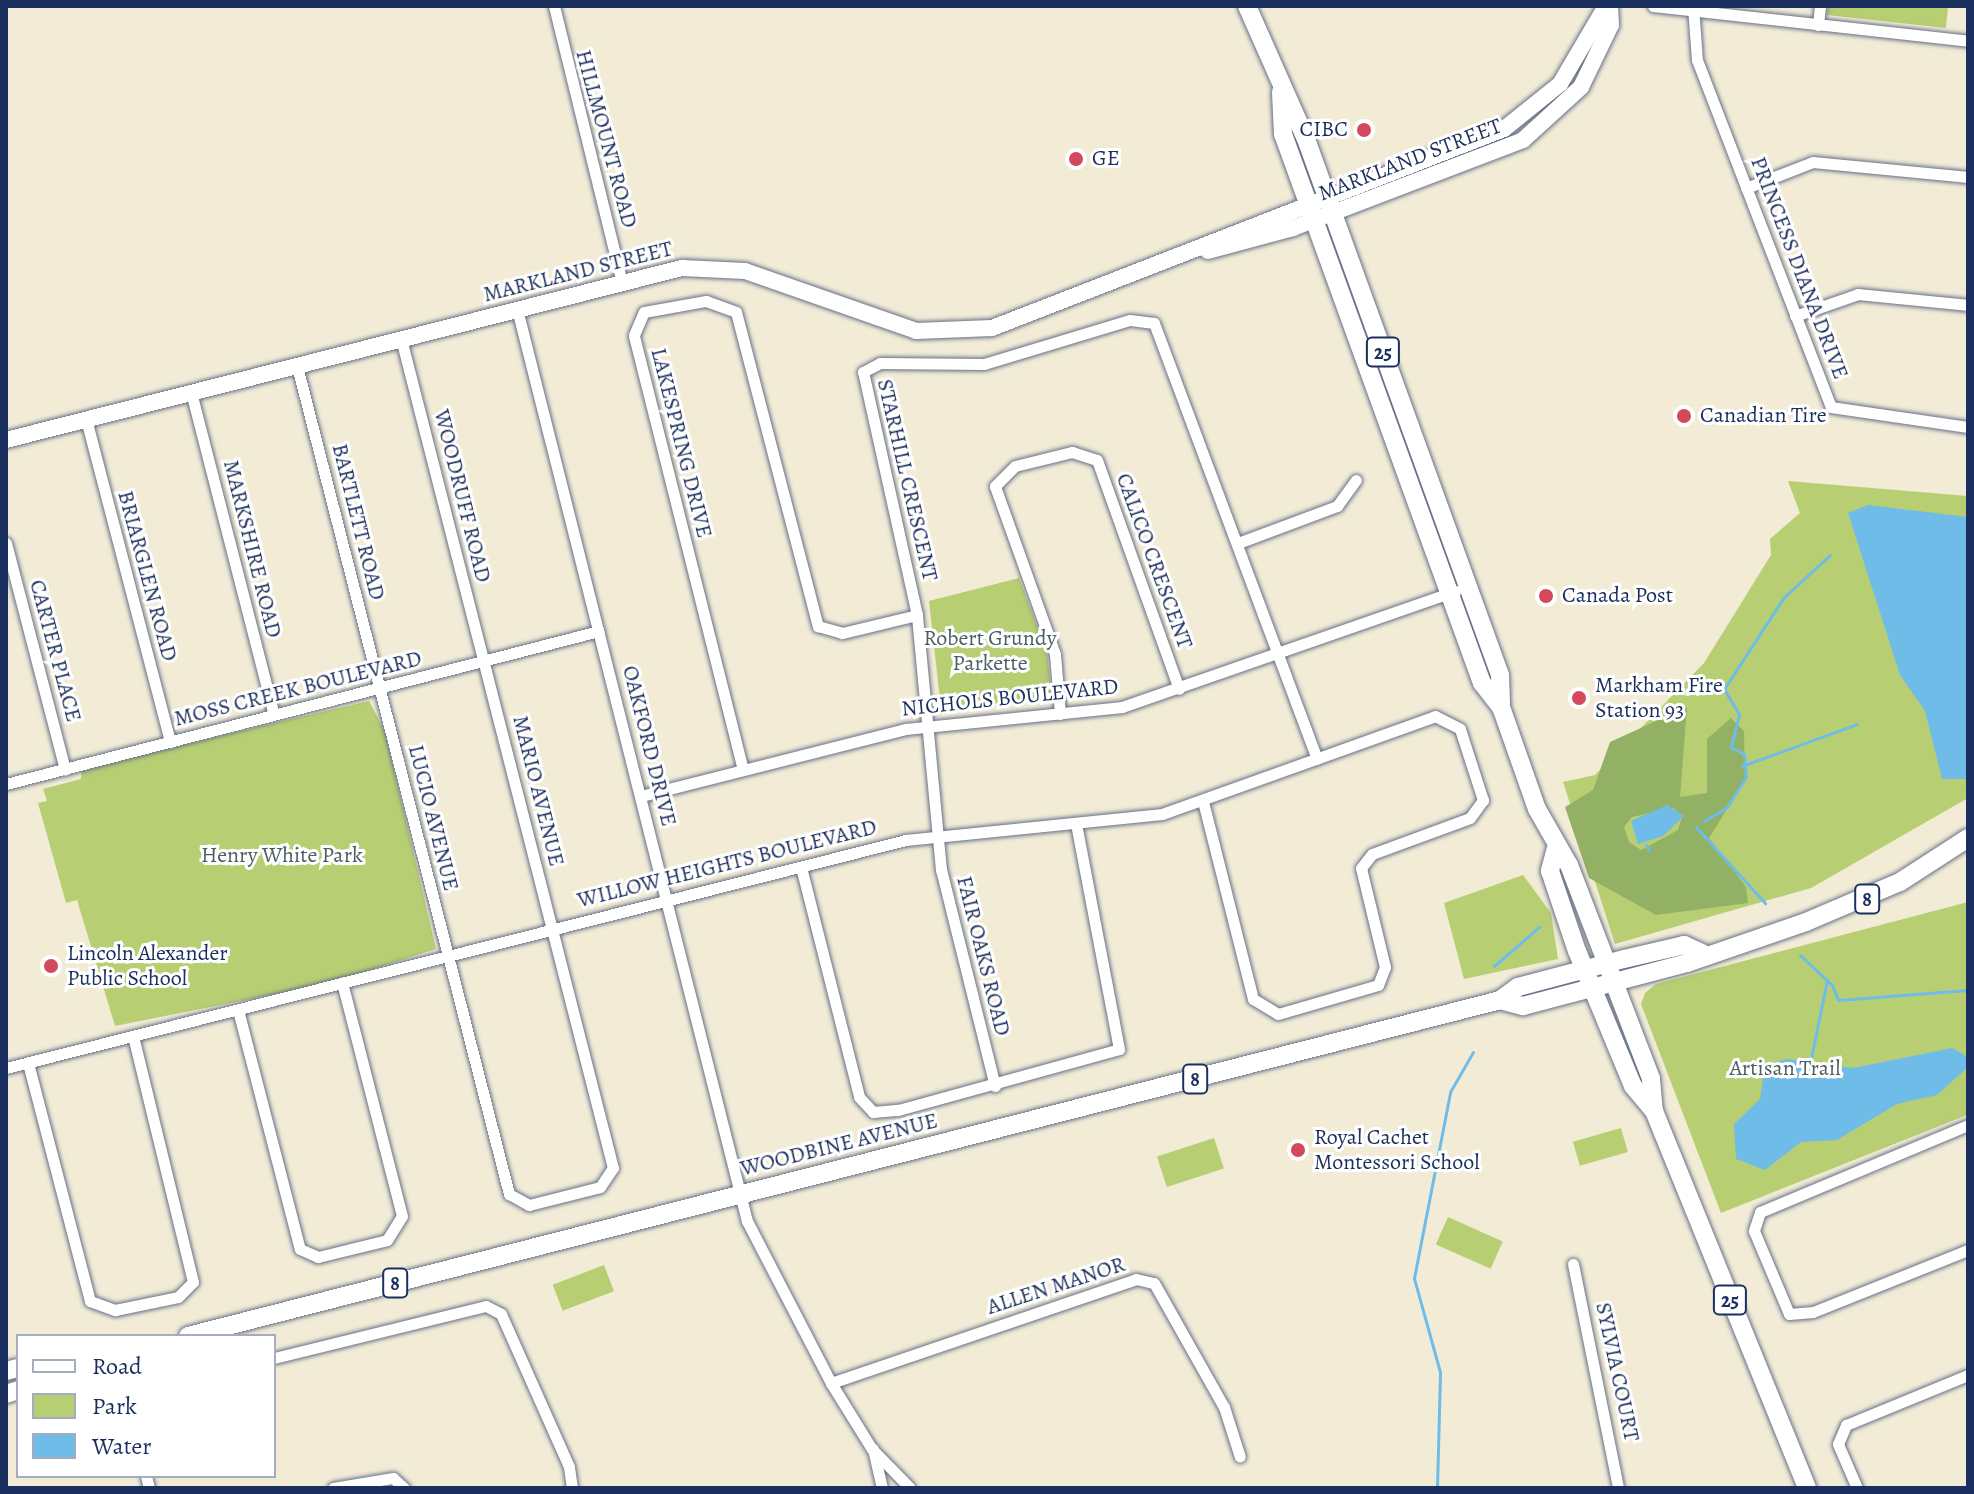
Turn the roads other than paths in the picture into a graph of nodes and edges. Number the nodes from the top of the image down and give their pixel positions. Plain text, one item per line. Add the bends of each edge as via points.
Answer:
1 (554, 6) edge
2 (1247, 6) edge
3 (1608, 6) edge
4 (1653, 6) edge
5 (1820, 6) edge
6 (1693, 8) edge
7 (1818, 25) junction
8 (1968, 41) edge
9 (1281, 92) junction
10 (1968, 177) edge
11 (1746, 188) junction
12 (1330, 205) junction
13 (1311, 212) junction
14 (622, 282) junction
15 (1968, 305) edge
16 (517, 309) junction
17 (1795, 316) junction
18 (401, 339) junction
19 (297, 366) junction
20 (191, 392) junction
21 (86, 419) junction
22 (1968, 427) edge
23 (6, 440) edge
24 (1356, 480) dead end
25 (6, 543) edge
26 (1238, 543) junction
27 (1468, 587) junction
28 (1449, 593) junction
29 (917, 615) junction
30 (599, 631) junction
31 (1278, 653) junction
32 (484, 662) junction
33 (380, 689) junction
34 (1179, 689) junction
35 (1501, 707) junction
36 (1060, 714) junction
37 (274, 715) junction
38 (927, 726) junction
39 (170, 742) junction
40 (1317, 759) junction
41 (65, 769) junction
42 (743, 770) junction
43 (6, 784) edge
44 (641, 796) junction
45 (1203, 801) junction
46 (1076, 823) junction
47 (937, 835) junction
48 (1968, 838) edge
49 (1556, 848) junction
50 (801, 867) junction
51 (667, 902) junction
52 (553, 929) junction
53 (1702, 953) junction
54 (448, 956) junction
55 (1606, 964) junction
56 (1585, 970) junction
57 (1614, 982) junction
58 (342, 983) junction
59 (1593, 988) junction
60 (1500, 1000) junction
61 (238, 1010) junction
62 (133, 1036) junction
63 (28, 1063) junction
64 (6, 1068) edge
65 (995, 1086) junction
66 (1654, 1111) junction
67 (1968, 1125) edge
68 (738, 1194) junction
69 (1968, 1250) edge
70 (1573, 1264) dead end
71 (196, 1334) edge
72 (276, 1358) edge
73 (1968, 1375) edge
74 (831, 1383) junction
75 (872, 1449) junction
76 (1240, 1457) dead end
77 (333, 1488) edge
78 (404, 1488) edge
79 (572, 1488) edge
80 (882, 1488) edge
81 (910, 1488) edge
82 (1618, 1488) edge
83 (1807, 1488) edge
84 (1857, 1488) edge

1 - 14 street, HILLMOUNT ROAD
2 - 9 main road, 25
3 - 12 street, MARKLAND STREET via 1611,25 1587,77 1544,125 1490,156
4 - 6 street
5 - 7 street
6 - 7 street
6 - 11 street, PRINCESS DIANA DRIVE via 1692,46
7 - 8 street
9 - 12 main road, 25
9 - 13 main road, 25 via 1283,134
10 - 11 street via 1824,162
11 - 17 street, PRINCESS DIANA DRIVE
12 - 13 street, MARKLAND STREET
12 - 27 main road, 25
13 - 14 street, MARKLAND STREET via 1238,228 1199,253 1014,322 941,334 889,325 745,271 682,268
13 - 28 main road, 25
14 - 16 street, MARKLAND STREET
15 - 17 street via 1858,294
16 - 18 street, MARKLAND STREET
16 - 30 street, OAKFORD DRIVE
17 - 22 street, PRINCESS DIANA DRIVE via 1835,410
18 - 19 street, MARKLAND STREET
18 - 32 street, WOODRUFF ROAD
19 - 20 street, MARKLAND STREET
19 - 33 street, BARTLETT ROAD
20 - 21 street, MARKLAND STREET
20 - 37 street, MARKSHIRE ROAD
21 - 23 street, MARKLAND STREET
21 - 39 street, BRIARGLEN ROAD
24 - 26 street via 1337,506
25 - 41 street, CARTER PLACE
26 - 29 street, STARHILL CRESCENT via 1154,323 1130,320 977,366 872,365 860,384
26 - 31 street, STARHILL CRESCENT
27 - 28 street, NICHOLS BOULEVARD
27 - 35 main road, 25 via 1500,675
28 - 31 street, NICHOLS BOULEVARD
28 - 35 main road, 25 via 1482,683
29 - 38 street, STARHILL CRESCENT
29 - 42 street, LAKESPRING DRIVE via 842,633 818,626 736,312 694,301 644,312 634,335
30 - 32 street, MOSS CREEK BOULEVARD
30 - 44 street, OAKFORD DRIVE
31 - 34 street, NICHOLS BOULEVARD
31 - 40 street, STARHILL CRESCENT
32 - 33 street, MOSS CREEK BOULEVARD
32 - 52 street, MARIO AVENUE
33 - 37 street, MOSS CREEK BOULEVARD
33 - 54 street, LUCIO AVENUE
34 - 36 street, NICHOLS BOULEVARD via 1122,707
34 - 36 street, CALICO CRESCENT via 1097,460 1072,452 1015,466 995,486 1055,654
35 - 49 main road, 25
36 - 38 street, NICHOLS BOULEVARD
37 - 39 street, MOSS CREEK BOULEVARD
38 - 42 street, NICHOLS BOULEVARD
38 - 47 street, STARHILL CRESCENT
39 - 41 street, MOSS CREEK BOULEVARD
40 - 45 street, WILLOW HEIGHTS BOULEVARD
40 - 45 street, WILLOW HEIGHTS BOULEVARD via 1435,716 1456,722 1481,808 1366,860 1360,876 1385,967 1369,991 1278,1014 1258,1005
41 - 43 street, MOSS CREEK BOULEVARD
42 - 44 street, NICHOLS BOULEVARD
44 - 51 street, OAKFORD DRIVE
45 - 46 street, WILLOW HEIGHTS BOULEVARD via 1162,814
46 - 47 street, WILLOW HEIGHTS BOULEVARD
46 - 65 street via 1121,1042 1106,1057
47 - 50 street, WILLOW HEIGHTS BOULEVARD
47 - 65 street, FAIR OAKS ROAD
48 - 53 main road, WOODBINE AVENUE / 8 via 1850,907
49 - 55 main road, 25
49 - 56 main road, 25 via 1550,871
50 - 51 street, WILLOW HEIGHTS BOULEVARD
50 - 65 street via 866,1107 898,1110
51 - 52 street, WILLOW HEIGHTS BOULEVARD
51 - 68 street, OAKFORD DRIVE
52 - 54 street, WILLOW HEIGHTS BOULEVARD
52 - 54 street, MARIO AVENUE via 613,1168 600,1187 529,1205 509,1194
53 - 55 main road, WOODBINE AVENUE / 8 via 1684,945
53 - 57 main road, WOODBINE AVENUE / 8
54 - 58 street, WILLOW HEIGHTS BOULEVARD
55 - 56 main road, WOODBINE AVENUE / 8
55 - 57 main road, 25
56 - 59 main road, 25
56 - 60 main road, WOODBINE AVENUE / 8 via 1518,987
57 - 59 main road, WOODBINE AVENUE / 8
57 - 66 main road, 25 via 1651,1079
58 - 61 street, WILLOW HEIGHTS BOULEVARD
58 - 61 street via 402,1216 387,1240 318,1257 300,1249
59 - 60 main road, WOODBINE AVENUE / 8 via 1523,1006
59 - 66 main road, 25 via 1633,1086
60 - 68 main road, WOODBINE AVENUE / 8
61 - 62 street, WILLOW HEIGHTS BOULEVARD
62 - 63 street, WILLOW HEIGHTS BOULEVARD
62 - 63 street via 193,1282 178,1297 115,1310 90,1301
63 - 64 street, WILLOW HEIGHTS BOULEVARD
66 - 83 main road, 25
67 - 69 street via 1760,1212 1754,1231 1789,1314 1813,1312
68 - 71 main road, WOODBINE AVENUE / 8
68 - 74 street, OAKFORD DRIVE via 775,1285
70 - 82 street, SYLVIA COURT
72 - 79 street via 486,1306 501,1314
73 - 84 street via 1846,1425 1838,1444
74 - 75 street, OAKFORD DRIVE
74 - 76 street, ALLEN MANOR via 1136,1279 1154,1283 1224,1407
75 - 80 street
75 - 81 street
77 - 78 street via 393,1478

